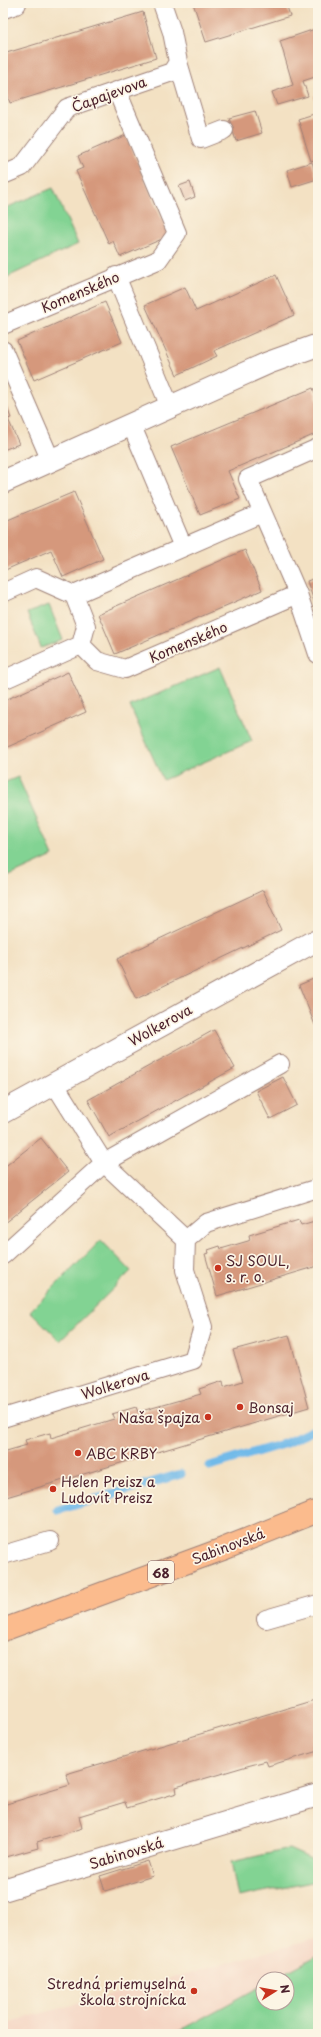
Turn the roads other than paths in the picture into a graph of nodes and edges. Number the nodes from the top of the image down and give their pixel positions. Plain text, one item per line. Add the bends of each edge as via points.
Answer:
1 (15, 3) edge
2 (162, 3) edge
3 (3, 7) edge
4 (178, 62) junction
5 (117, 91) junction
6 (224, 130) dead end
7 (3, 175) edge
8 (116, 276) junction
9 (3, 325) edge
10 (318, 345) edge
11 (3, 350) edge
12 (170, 407) junction
13 (131, 424) junction
14 (318, 448) edge
15 (50, 460) junction
16 (3, 482) edge
17 (262, 513) junction
18 (183, 547) junction
19 (3, 592) edge
20 (74, 594) junction
21 (298, 594) junction
22 (81, 645) junction
23 (318, 654) edge
24 (3, 680) edge
25 (318, 941) edge
26 (280, 1064) dead end
27 (54, 1083) junction
28 (3, 1112) edge
29 (104, 1163) junction
30 (318, 1188) edge
31 (186, 1240) junction
32 (3, 1255) edge
33 (3, 1418) edge
34 (318, 1511) edge
35 (50, 1542) dead end
36 (3, 1555) edge
37 (318, 1604) edge
38 (266, 1619) dead end
39 (3, 1630) edge
40 (318, 1795) edge
41 (3, 1890) edge

1 - 3 street
2 - 4 lane via 172,32
4 - 5 lane, Čapajevova via 172,72
4 - 6 lane via 201,139
5 - 7 lane, Čapajevova via 67,108 22,167
5 - 8 lane, Komenského via 177,233 158,260
8 - 9 lane, Komenského
8 - 12 lane
10 - 12 street via 268,363
11 - 15 lane
12 - 13 street
13 - 15 street
13 - 18 lane
14 - 17 lane via 248,479
15 - 16 street
17 - 18 lane
17 - 21 lane
18 - 20 lane
19 - 20 lane via 36,578
20 - 22 lane via 86,626
21 - 22 lane, Komenského via 125,669 97,661
21 - 23 lane
22 - 24 lane
25 - 27 street, Wolkerova via 311,942
26 - 29 lane
27 - 28 street, Wolkerova
27 - 29 lane
29 - 31 lane
29 - 32 lane
30 - 31 lane via 206,1223
31 - 33 lane, Wolkerova via 185,1270 204,1328 193,1360
34 - 39 main road, Sabinovská / 68
35 - 36 lane
37 - 38 lane
40 - 41 street, Sabinovská

